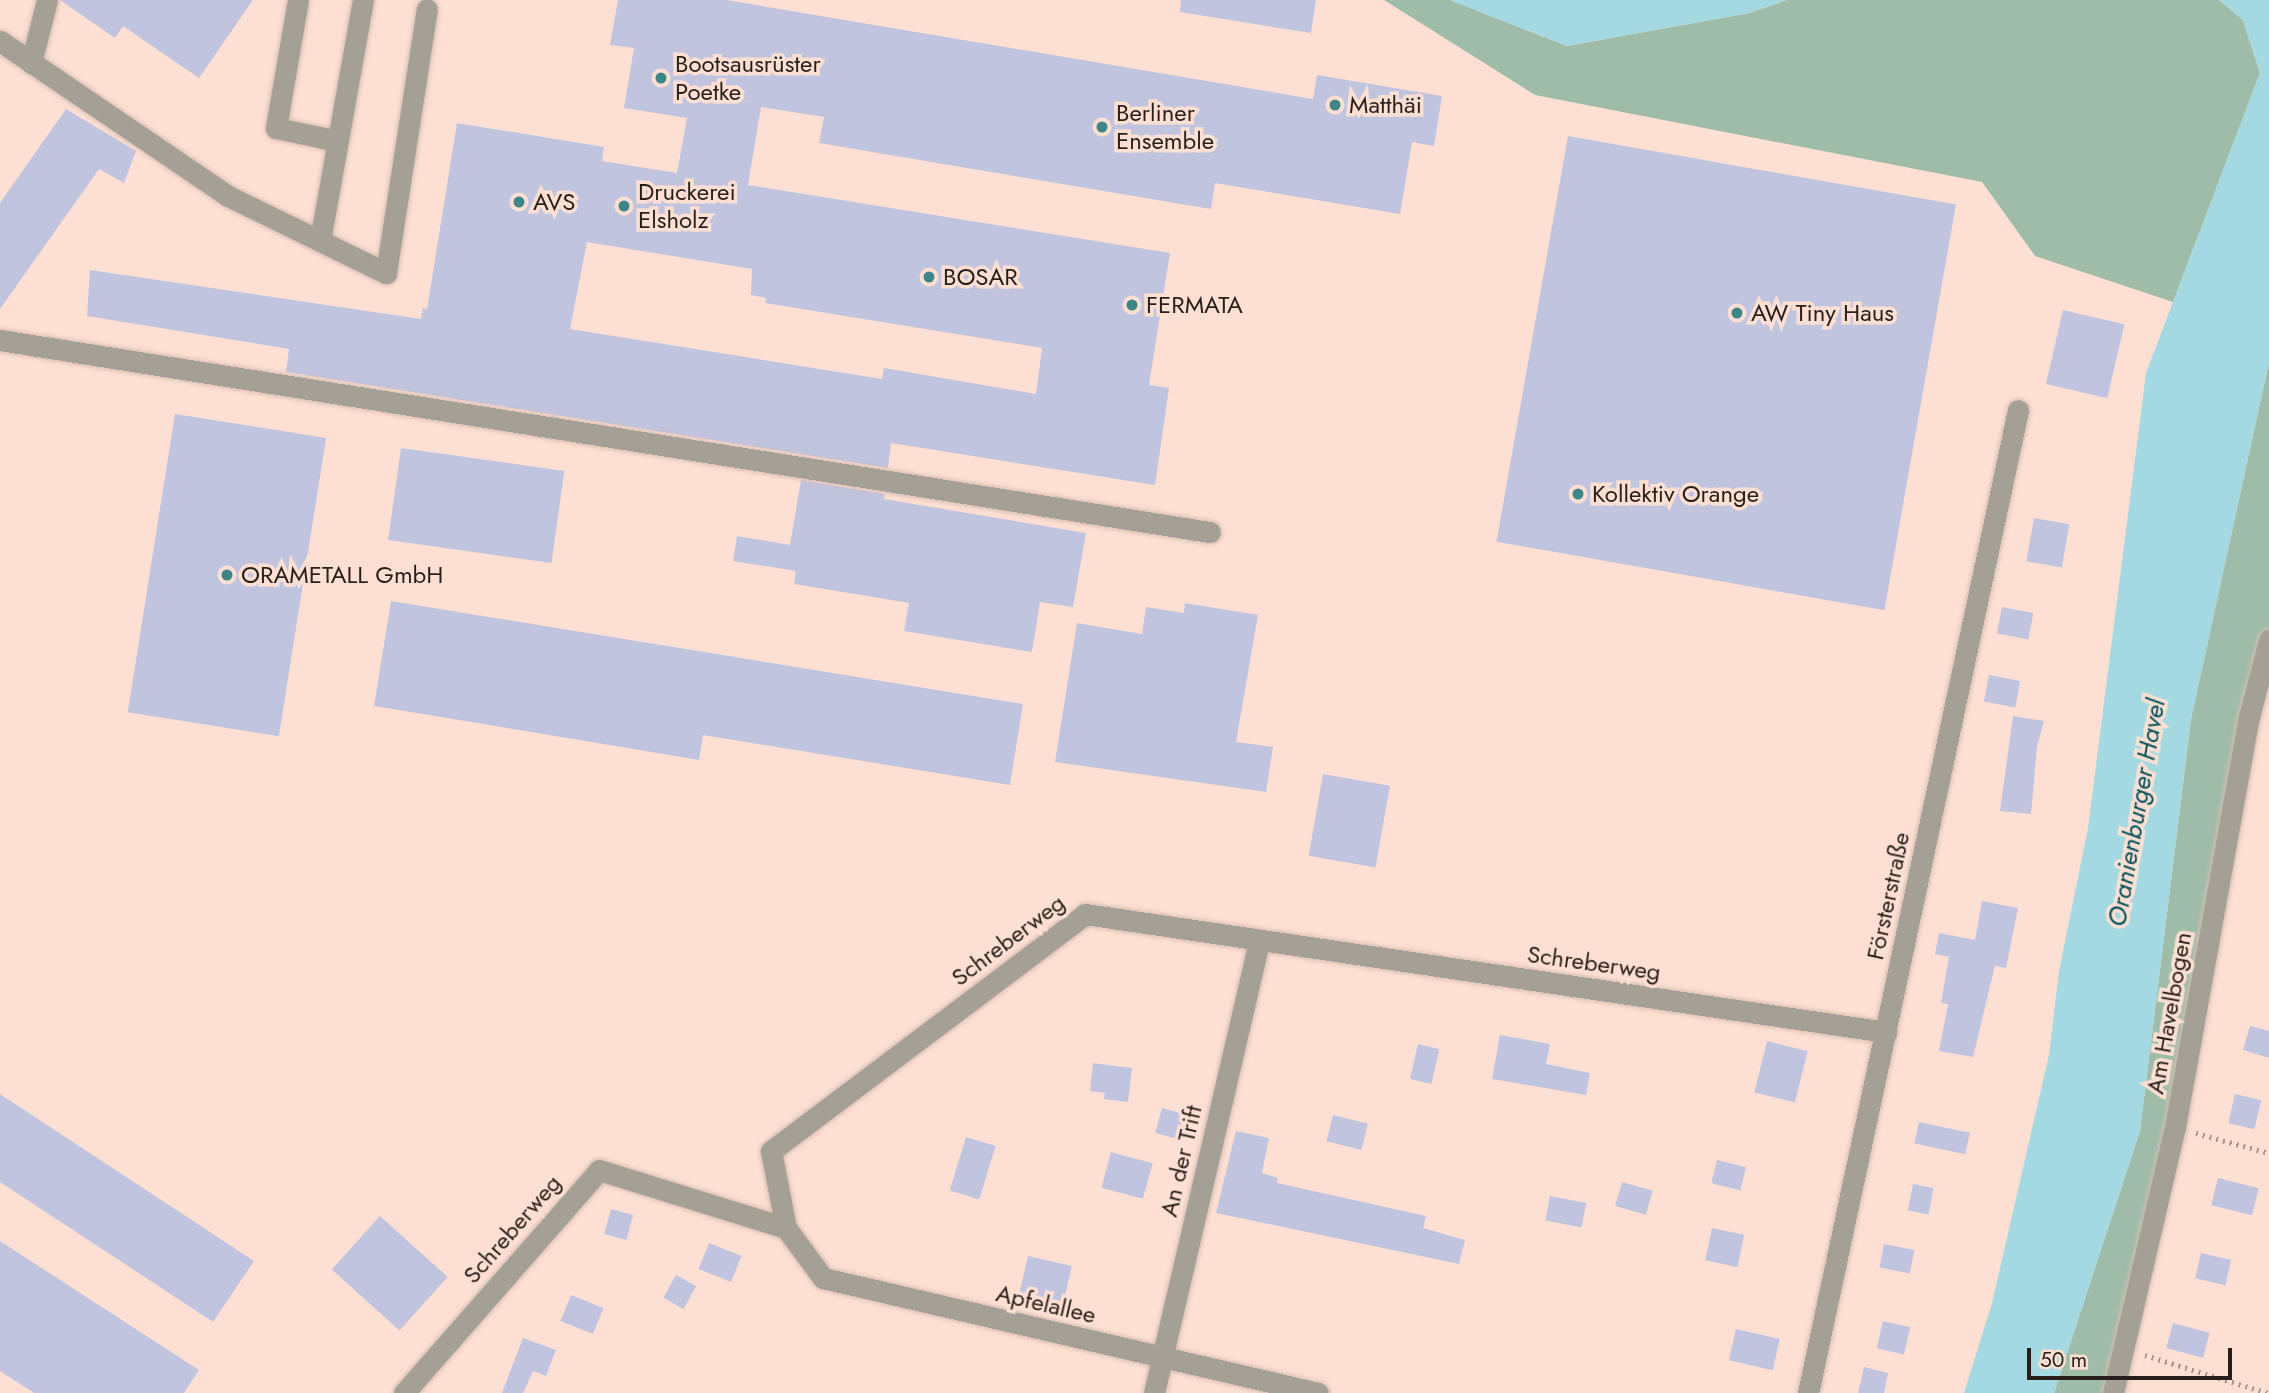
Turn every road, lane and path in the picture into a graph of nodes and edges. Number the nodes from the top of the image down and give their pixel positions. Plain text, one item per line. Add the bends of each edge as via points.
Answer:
1 (47, 0) edge
2 (298, 0) edge
3 (363, 0) edge
4 (427, 9) dead end
5 (0, 41) edge
6 (31, 63) junction
7 (338, 141) junction
8 (320, 241) junction
9 (0, 340) edge
10 (2018, 410) dead end
11 (1210, 532) dead end
12 (2269, 640) edge
13 (2259, 715) edge
14 (1259, 941) junction
15 (1886, 1032) junction
16 (2175, 1127) junction
17 (2269, 1153) edge
18 (786, 1228) junction
19 (2124, 1349) junction
20 (1162, 1358) junction
21 (404, 1393) edge
22 (1154, 1393) edge
23 (1318, 1393) edge
24 (1808, 1393) edge
25 (2113, 1393) edge
26 (2268, 1393) edge

1 - 6 street
2 - 7 street via 275,128
3 - 7 street
4 - 8 street via 386,273
5 - 6 street
6 - 8 street via 228,196
7 - 8 street
9 - 11 street
10 - 15 street, Försterstraße
12 - 13 street, Am Havelbogen
13 - 16 street, Am Havelbogen
14 - 15 street, Schreberweg
14 - 18 street, Schreberweg via 1085,914 771,1151
14 - 20 street, An der Trift
15 - 24 street, Försterstraße
16 - 17 path
16 - 19 street, Am Havelbogen
18 - 20 street, Apfelallee via 823,1278
18 - 21 street, Schreberweg via 599,1170
19 - 25 street, Am Havelbogen
19 - 26 path
20 - 22 street, An der Trift
20 - 23 street, Apfelallee

